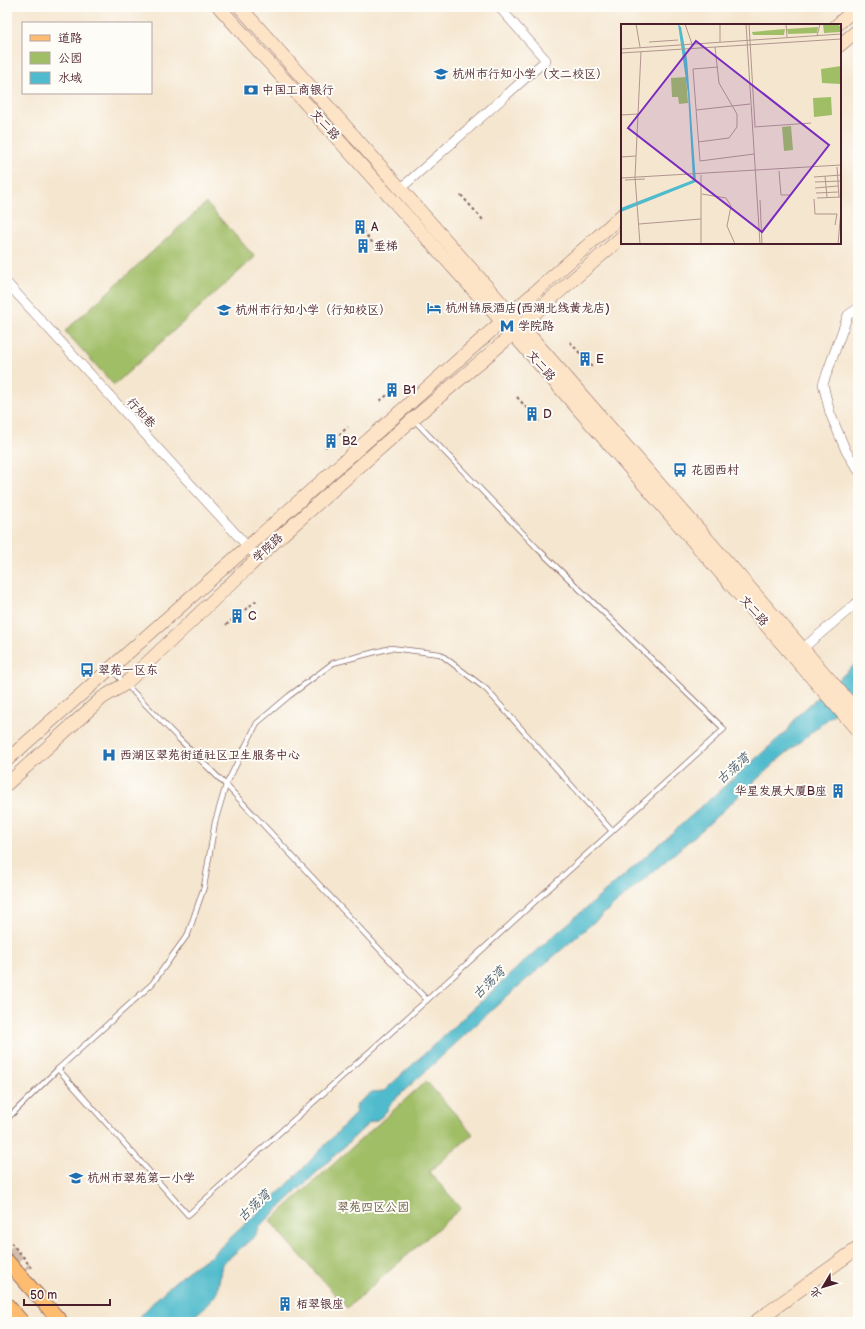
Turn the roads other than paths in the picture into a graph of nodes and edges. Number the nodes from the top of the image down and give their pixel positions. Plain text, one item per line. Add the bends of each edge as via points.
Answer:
1 (219, 7) edge
2 (240, 7) edge
3 (499, 7) edge
4 (857, 7) edge
5 (838, 24) edge
6 (858, 30) edge
7 (841, 45) edge
8 (400, 189) junction
9 (621, 217) edge
10 (621, 238) edge
11 (7, 283) edge
12 (858, 308) edge
13 (506, 318) junction
14 (517, 330) junction
15 (413, 418) junction
16 (858, 470) edge
17 (247, 547) junction
18 (258, 558) junction
19 (858, 602) edge
20 (802, 649) junction
21 (110, 669) junction
22 (125, 684) junction
23 (826, 684) junction
24 (851, 711) edge
25 (858, 730) edge
26 (7, 760) edge
27 (7, 784) edge
28 (226, 785) junction
29 (612, 831) junction
30 (427, 1000) junction
31 (58, 1069) junction
32 (7, 1119) edge
33 (858, 1248) edge
34 (7, 1261) edge
35 (7, 1305) edge
36 (22, 1322) edge
37 (61, 1322) edge
38 (756, 1322) edge

1 - 13 main road, 文二路
2 - 8 main road, 文二路
3 - 8 street via 546,60
4 - 5 main road
6 - 7 main road
8 - 13 main road, 文二路
9 - 13 main road, 学院路
10 - 14 main road, 学院路
11 - 17 street, 行知巷
12 - 16 street via 848,315 823,384 830,413 846,451
13 - 14 main road, 文二路
13 - 17 main road, 学院路
14 - 15 main road, 学院路
14 - 20 main road, 文二路
14 - 23 main road, 文二路
15 - 18 main road, 学院路
15 - 29 lane via 537,548 724,729
17 - 18 street, 行知巷
17 - 21 main road, 学院路
18 - 22 main road, 学院路
19 - 20 street
20 - 23 main road, 文二路
21 - 22 lane
21 - 26 main road, 学院路
22 - 27 main road, 学院路 via 102,698
22 - 28 lane
23 - 24 main road, 文二路
24 - 25 main road, 文二路
28 - 29 lane via 257,723 284,700 333,663 391,648 440,654 486,688
28 - 30 lane
28 - 31 lane via 215,822 204,887 188,934 152,984
29 - 30 lane
30 - 31 lane via 188,1215
31 - 32 lane
33 - 38 main road
34 - 37 main road
35 - 36 main road

